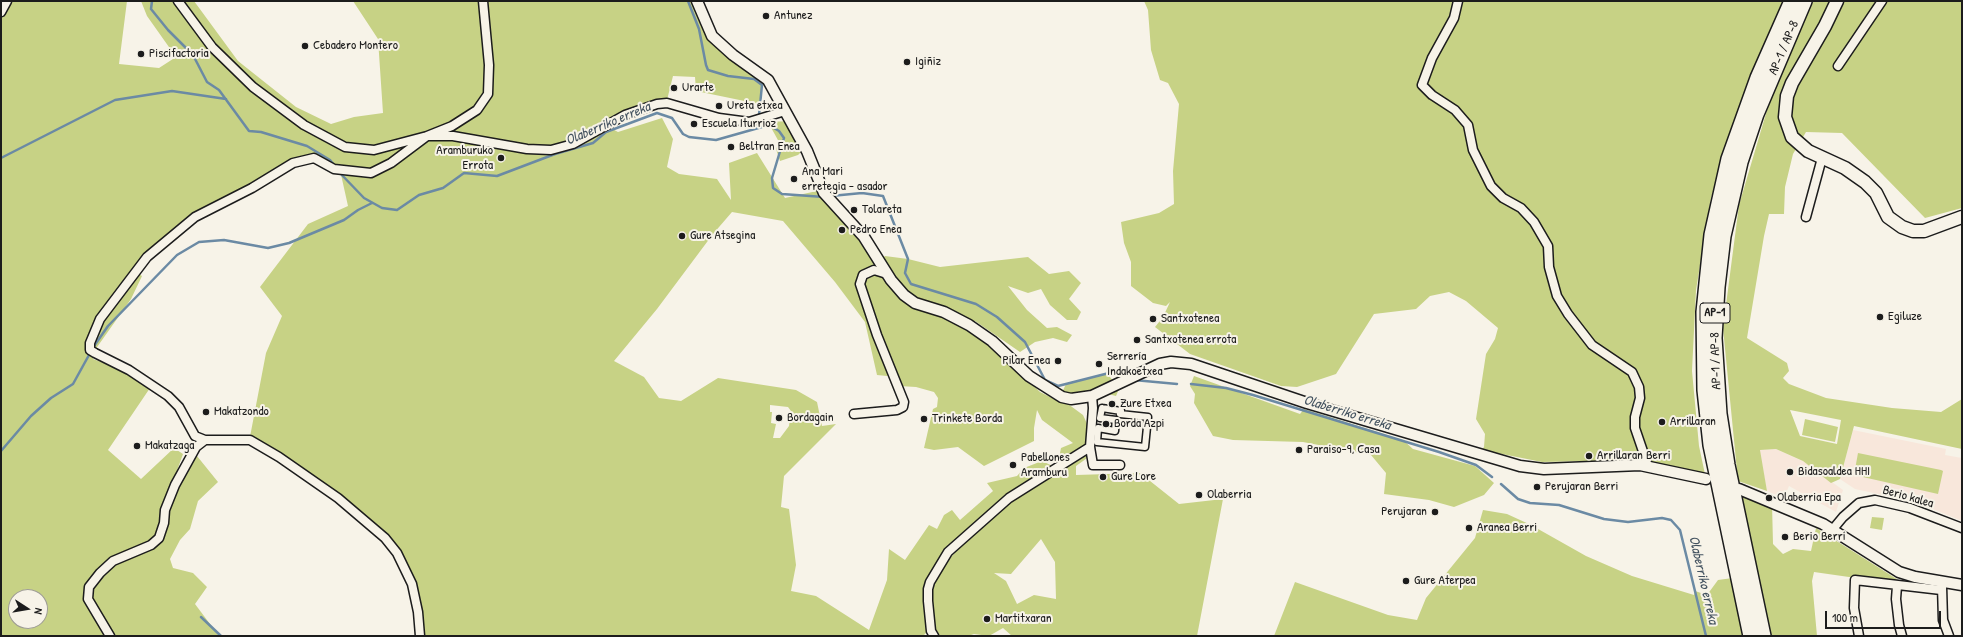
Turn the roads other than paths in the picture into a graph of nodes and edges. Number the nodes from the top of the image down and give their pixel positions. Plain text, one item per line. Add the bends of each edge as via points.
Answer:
1 (6, 1) edge
2 (178, 1) edge
3 (483, 1) edge
4 (697, 1) edge
5 (1458, 1) edge
6 (1792, 1) edge
7 (1804, 1) edge
8 (1837, 1) edge
9 (1882, 1) edge
10 (1, 12) edge
11 (1838, 66) dead end
12 (785, 111) junction
13 (427, 136) junction
14 (1822, 158) junction
15 (1806, 217) dead end
16 (1962, 218) edge
17 (887, 274) junction
18 (1092, 396) junction
19 (854, 414) dead end
20 (205, 440) junction
21 (1090, 447) junction
22 (1145, 447) joint
23 (1120, 466) dead end
24 (1648, 466) junction
25 (1706, 479) dead end
26 (1739, 489) dead end
27 (1962, 528) edge
28 (1833, 529) junction
29 (1962, 585) edge
30 (1897, 586) junction
31 (1942, 586) junction
32 (930, 634) edge
33 (110, 636) edge
34 (420, 636) edge
35 (1751, 636) edge
36 (1763, 636) edge
37 (1859, 636) edge
38 (1902, 636) edge
39 (1949, 636) edge

1 - 10 street
2 - 13 street via 212,47 253,87 304,125 346,147 374,150
3 - 13 street via 488,94 477,110 452,126
4 - 12 street via 712,36 733,56 768,80
5 - 24 street via 1454,18 1432,58 1422,85 1432,95 1456,110 1468,125 1473,150 1491,186 1503,198 1521,208 1534,222 1548,246 1549,267 1557,296 1568,314 1592,345 1632,372 1639,387 1640,398 1635,428
6 - 35 highway, AP-1 / AP-8 / AP-1 via 1758,78 1729,159 1712,235 1704,306 1703,365 1708,426
7 - 36 highway, AP-1 / AP-8 / AP-1 via 1756,114 1740,162 1723,236 1717,287 1714,338 1719,414 1728,473
8 - 14 main road via 1792,83 1785,110 1792,137 1802,147
9 - 11 street
12 - 13 street via 749,122 719,118 667,103 657,104 625,115 573,144 551,150 527,149 453,136
12 - 17 street via 807,151 824,193 864,237
13 - 20 street via 391,163 371,173 338,169 314,158 293,163 195,218 148,257 100,319 93,333 90,350 129,370 168,396 179,407 195,436
14 - 15 street
14 - 16 main road via 1845,168 1865,182 1876,192 1888,217 1902,227 1924,230
17 - 18 street via 904,295 916,303 944,312 970,325 1044,387 1071,399
17 - 19 street via 874,270 863,275 860,284 904,402 903,407 897,410
18 - 21 street
18 - 24 street via 1160,364 1191,364 1307,403 1520,466 1544,469
20 - 33 street via 196,447 175,485 165,510 159,538 151,545 113,561 89,587 88,599
20 - 34 street via 250,440 338,498 386,538 397,553 412,584
21 - 23 street via 1093,465
21 - 32 street via 1008,498 948,552 928,589
22 - 22 street via 1097,442 1098,428 1115,431 1116,425 1116,420 1100,418 1102,408 1121,411 1120,414 1148,417
24 - 25 street
26 - 28 street
27 - 28 street, Berio kalea via 1910,508 1874,500 1859,503
28 - 31 street via 1899,572
29 - 31 street
30 - 31 street
30 - 37 street via 1855,580 1854,608
30 - 38 street
31 - 39 street via 1943,620

